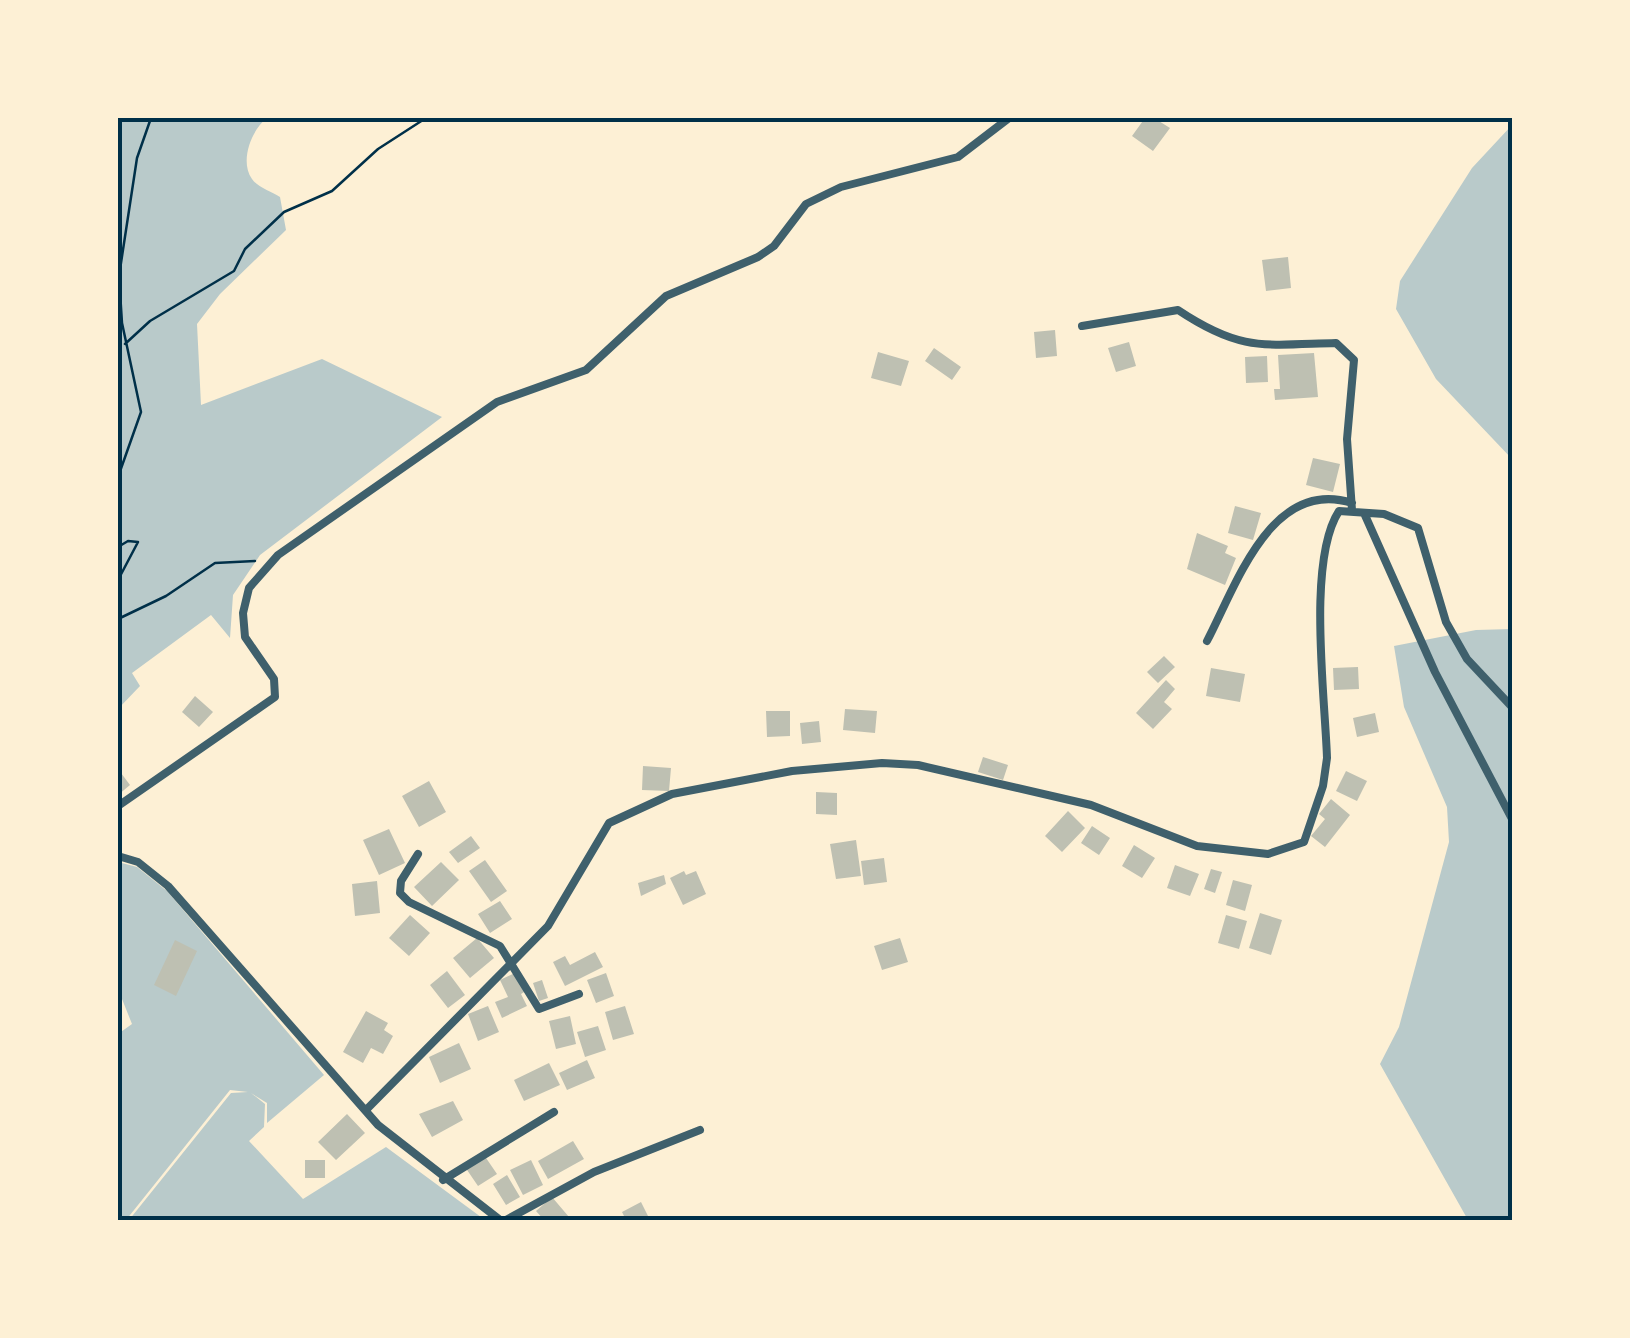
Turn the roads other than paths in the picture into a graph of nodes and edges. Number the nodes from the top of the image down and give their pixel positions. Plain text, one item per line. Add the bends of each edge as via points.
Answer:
1 (1010, 118) edge
2 (1082, 326) dead end
3 (1352, 506) junction
4 (1364, 512) junction
5 (1207, 641) dead end
6 (1512, 708) edge
7 (118, 806) edge
8 (1512, 819) edge
9 (418, 854) dead end
10 (118, 856) edge
11 (512, 961) junction
12 (580, 994) dead end
13 (366, 1110) junction
14 (554, 1112) dead end
15 (700, 1130) dead end
16 (443, 1180) junction
17 (503, 1220) edge

1 - 7 street via 958,157 806,204 774,246 666,296 586,370 497,402 266,565 249,588 243,613 245,637 274,679 274,697
2 - 3 street via 1178,310 1216,335 1250,346 1336,343 1348,350 1354,360 1346,439
3 - 4 street
3 - 5 street via 1334,498 1287,511 1264,535
3 - 11 street via 1339,511 1325,542 1327,758 1304,842 1268,854 1197,846 1091,805 918,765 792,771 672,794 608,823 548,926
4 - 6 street via 1418,528 1446,622 1467,659
4 - 8 street via 1435,672
9 - 11 street via 400,893 500,946
10 - 13 street via 138,862 168,886
11 - 12 street via 540,1009
11 - 13 street
13 - 16 street
14 - 16 street
15 - 17 street via 606,1166
16 - 17 street

